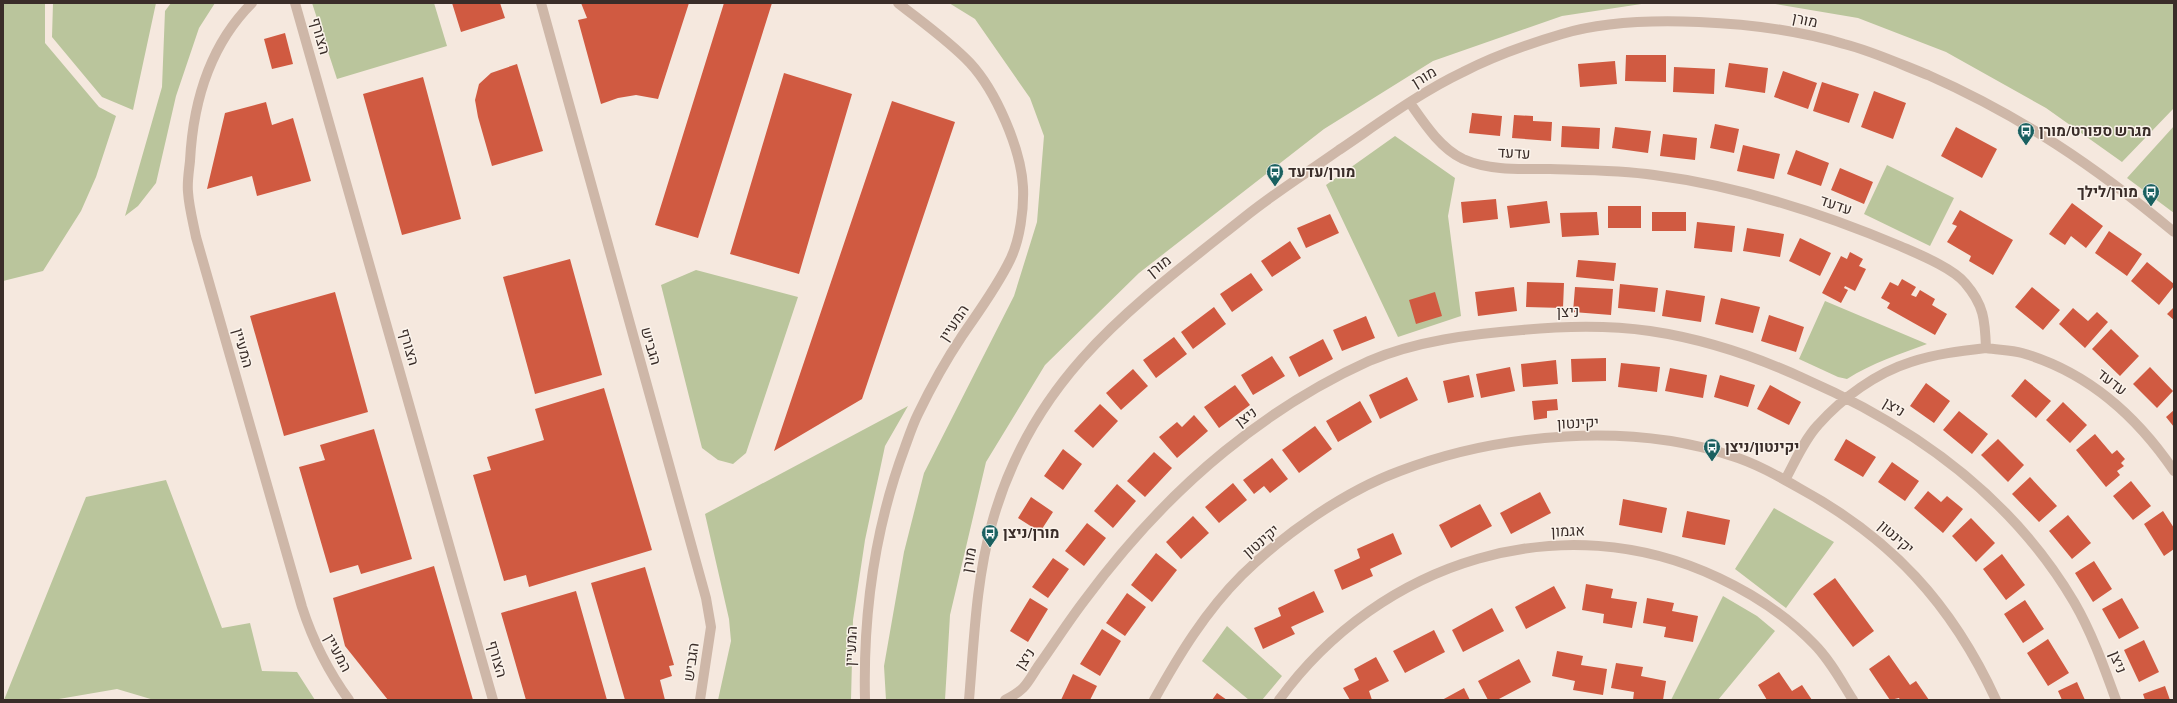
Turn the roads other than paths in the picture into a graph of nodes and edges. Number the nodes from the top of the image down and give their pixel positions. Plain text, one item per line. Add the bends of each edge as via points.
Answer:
1 (252, 3) edge
2 (295, 3) edge
3 (541, 3) edge
4 (898, 3) edge
5 (1410, 103) junction
6 (2174, 232) edge
7 (1986, 348) junction
8 (1847, 397) junction
9 (2174, 471) edge
10 (1785, 480) junction
11 (349, 700) edge
12 (494, 700) edge
13 (700, 700) edge
14 (865, 700) edge
15 (969, 700) edge
16 (1005, 700) edge
17 (1154, 700) edge
18 (1279, 700) edge
19 (1853, 700) edge
20 (1996, 700) edge
21 (2116, 700) edge

1 - 11 street, המעיין via 238,16 203,81 195,114 188,192 196,237 302,607 313,640
2 - 12 street, הצורף
3 - 13 street, הגביש via 706,598 711,627
4 - 14 street, המעיין via 970,64 991,94 1017,156 1023,187 1020,225 1012,258 996,288 957,344 917,415 883,516 866,632
5 - 6 street, מורן via 1463,71 1513,50 1566,33 1613,24 1675,21 1727,23 1786,30 1845,44 1899,63 1972,95 2022,121 2129,194
5 - 7 street, עדעד via 1430,131 1446,147 1462,158 1482,165 1505,169 1592,170 1654,175 1714,186 1786,204 1863,230 1927,257 1964,281 1979,301 1985,319
5 - 15 street, מורן via 1264,202 1134,305 1092,345 1050,397 1021,446 1003,487 991,525 980,586
7 - 8 street via 1944,353 1910,362 1880,376
7 - 9 street, עדעד via 2021,352 2054,364 2086,381 2113,400 2144,430
8 - 10 street via 1817,426
8 - 16 street, ניצן via 1740,352 1648,331 1610,328 1549,327 1493,332 1424,344 1372,360 1327,382 1278,413 1225,451 1177,494 1126,548 1084,601 1024,687
8 - 21 street, ניצן via 1942,456 1975,483 2014,523 2047,563 2074,603 2100,655
10 - 17 street, יקינטון via 1733,456 1682,443 1628,437 1532,440 1488,446 1398,471 1315,517 1243,575 1213,606 1189,640
10 - 20 street, יקינטון via 1826,503 1861,527 1901,561 1931,593 1957,628
18 - 19 street, אגמון via 1322,651 1362,615 1406,587 1496,553 1584,544 1624,548 1668,558 1753,594 1784,616 1815,645

